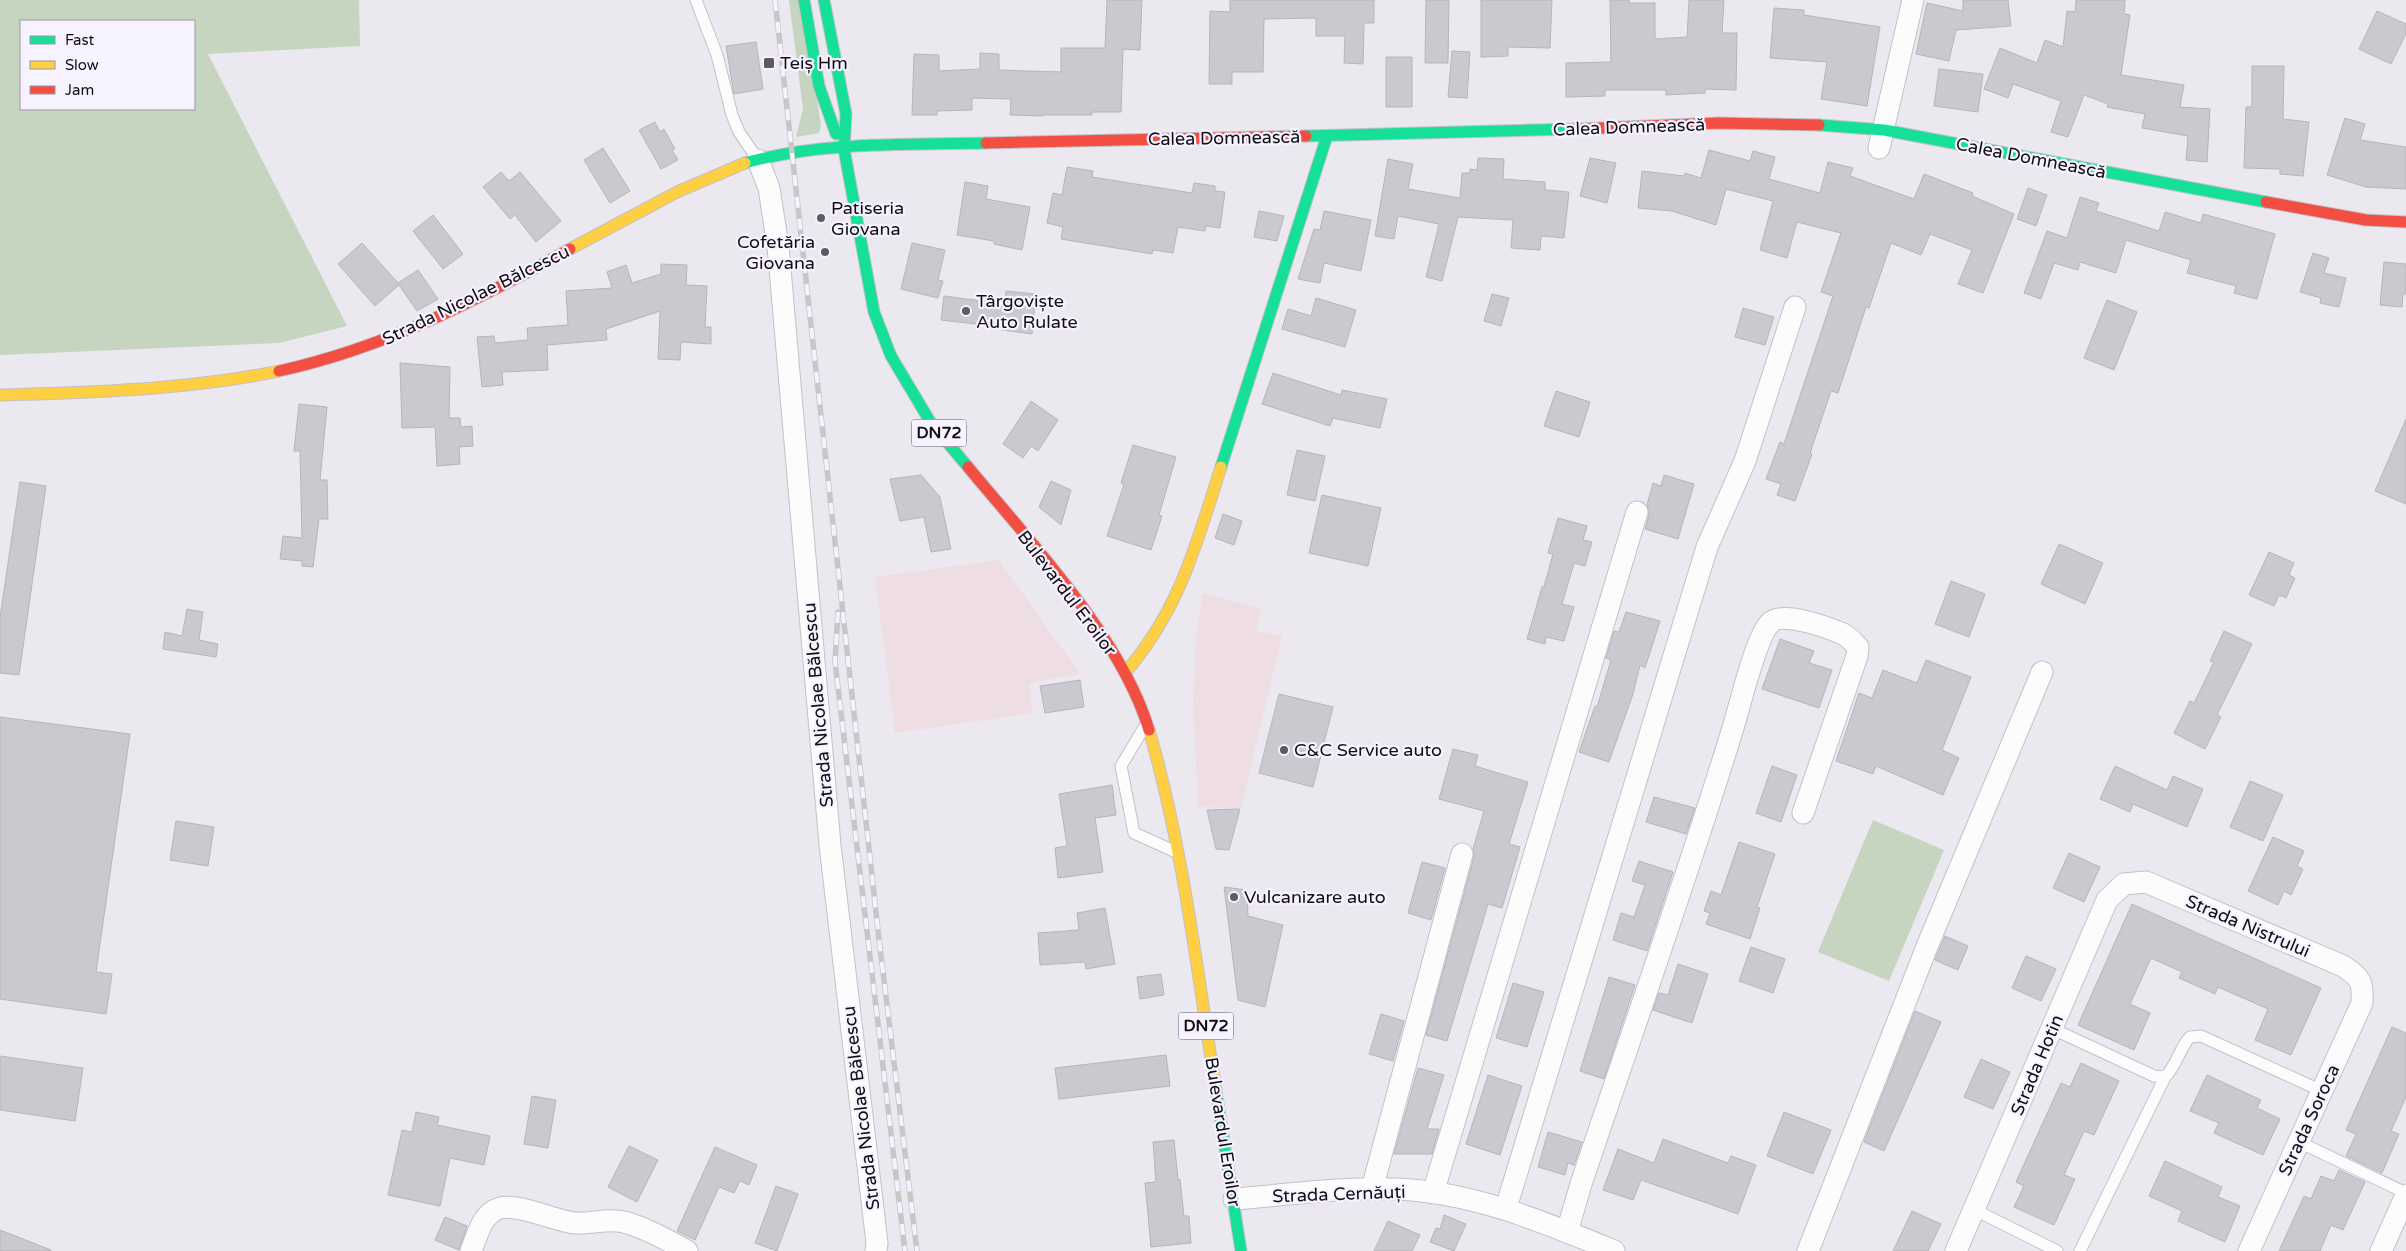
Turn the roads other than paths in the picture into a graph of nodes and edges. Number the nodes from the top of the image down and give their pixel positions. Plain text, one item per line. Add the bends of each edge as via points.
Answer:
1 (696, 0) edge
2 (804, 0) edge
3 (824, 0) edge
4 (1914, 0) edge
5 (1327, 136) junction
6 (1881, 144) junction
7 (844, 149) junction
8 (879, 157) dead end
9 (758, 160) junction
10 (2406, 222) edge
11 (1796, 307) dead end
12 (0, 395) edge
13 (1637, 512) dead end
14 (2042, 672) dead end
15 (1125, 673) junction
16 (1147, 723) junction
17 (1804, 813) dead end
18 (1178, 853) junction
19 (1462, 854) dead end
20 (2124, 884) joint
21 (2363, 987) joint
22 (2053, 1029) junction
23 (2165, 1077) junction
24 (2322, 1091) junction
25 (2299, 1142) junction
26 (1372, 1189) junction
27 (1433, 1193) junction
28 (2406, 1194) edge
29 (1234, 1199) junction
30 (1506, 1208) junction
31 (1975, 1210) junction
32 (1568, 1232) junction
33 (471, 1251) edge
34 (686, 1251) edge
35 (876, 1251) edge
36 (1241, 1251) edge
37 (1614, 1251) edge
38 (1808, 1251) edge
39 (1956, 1251) edge
40 (2057, 1251) edge
41 (2080, 1251) edge
42 (2249, 1251) edge
43 (2381, 1251) edge

1 - 9 lane via 717,55 732,115
2 - 7 main road, Bulevardul Eroilor / DN72 via 828,118
3 - 7 main road, Bulevardul Eroilor / DN72 via 846,114
4 - 6 street
5 - 6 main road, Calea Domnească via 1719,123 1817,124
5 - 7 main road, Calea Domnească via 919,143
5 - 15 main road via 1188,571 1160,629
6 - 10 main road, Calea Domnească via 2366,220
7 - 8 main road
7 - 9 main road, Strada Nicolae Bălcescu via 792,153
7 - 15 main road, Bulevardul Eroilor / DN72 via 874,312 891,356 931,422 1092,620
9 - 12 main road, Strada Nicolae Bălcescu via 698,182 413,330 356,352 284,372 202,385
9 - 35 street, Strada Nicolae Bălcescu via 769,188 778,246 830,845
11 - 30 street via 1745,461 1707,547
13 - 27 street
14 - 38 street via 1928,944
15 - 16 main road, Bulevardul Eroilor / DN72
16 - 18 main road, Bulevardul Eroilor / DN72 via 1163,778
16 - 18 lane via 1121,766 1134,833
17 - 32 street via 1858,646 1844,634 1780,617 1765,630 1756,652
18 - 29 main road, Bulevardul Eroilor / DN72
19 - 26 street
20 - 21 street, Strada Nistrului via 2146,882 2334,962 2358,976
20 - 22 street, Strada Hotin via 2107,900
21 - 24 street, Strada Soroca via 2362,1003
22 - 23 lane via 2154,1076
22 - 31 street, Strada Hotin
23 - 24 lane via 2174,1067 2184,1044 2190,1038 2200,1036
23 - 41 lane
24 - 25 street, Strada Soroca
25 - 28 lane
25 - 42 street, Strada Soroca
26 - 27 street, Strada Cernăuți
26 - 29 street, Strada Cernăuți
27 - 30 street, Strada Cernăuți
28 - 43 street
29 - 36 main road, Bulevardul Eroilor / DN72
30 - 32 street, Strada Cernăuți
31 - 39 street, Strada Hotin
31 - 40 lane
32 - 37 street, Strada Cernăuți
33 - 34 street via 483,1222 500,1208 573,1223 625,1222

